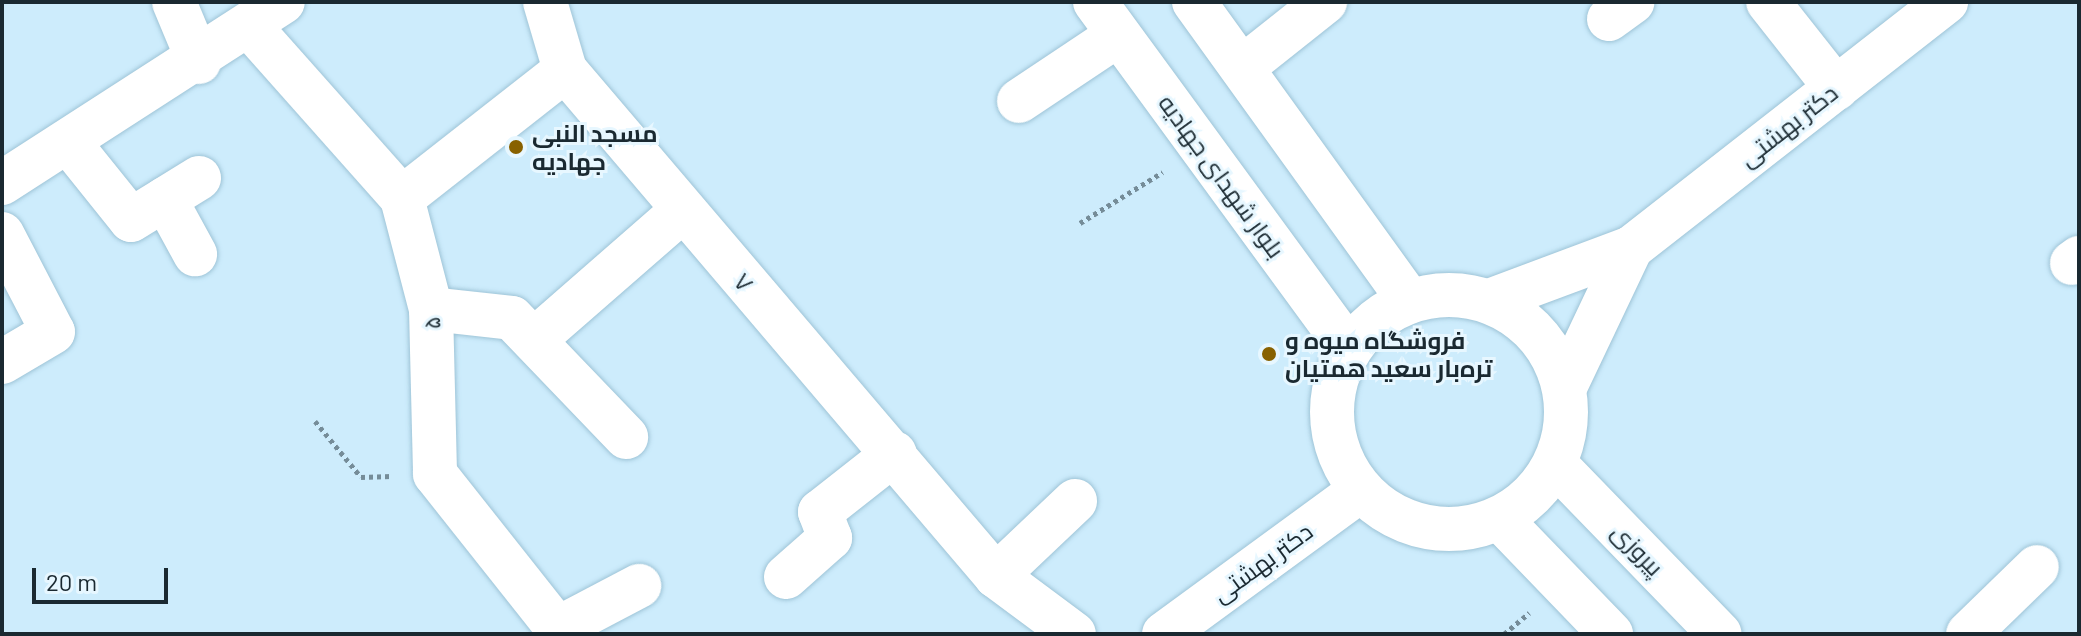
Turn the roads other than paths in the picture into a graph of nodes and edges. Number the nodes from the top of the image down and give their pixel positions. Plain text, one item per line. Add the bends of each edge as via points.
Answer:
1 (174, 2) edge
2 (545, 2) edge
3 (1194, 2) edge
4 (1325, 2) edge
5 (1768, 2) edge
6 (1946, 2) edge
7 (267, 15) edge
8 (1107, 19) edge
9 (199, 62) junction
10 (1243, 67) junction
11 (565, 70) junction
12 (1836, 88) junction
13 (1019, 101) dead end
14 (70, 144) junction
15 (2, 183) edge
16 (402, 198) junction
17 (682, 211) junction
18 (2, 234) edge
19 (1631, 248) junction
20 (195, 254) dead end
21 (1410, 301) junction
22 (1489, 301) junction
23 (431, 309) junction
24 (534, 340) junction
25 (1349, 349) junction
26 (2, 362) edge
27 (1565, 387) junction
28 (626, 437) dead end
29 (895, 453) junction
30 (1556, 465) junction
31 (1361, 490) junction
32 (1075, 501) dead end
33 (1500, 519) junction
34 (2037, 567) dead end
35 (996, 576) junction
36 (786, 577) dead end
37 (639, 586) dead end
38 (559, 631) edge
39 (1074, 634) edge
40 (1164, 634) edge
41 (1611, 634) edge
42 (1720, 634) edge
43 (1968, 634) edge

1 - 9 main road
2 - 11 main road
3 - 10 main road
4 - 10 main road
5 - 12 main road
6 - 12 main road, دکتر بهشتی
7 - 9 main road
7 - 16 main road, ۵
8 - 13 main road
8 - 25 main road, بلوار شهدای جهادیه
9 - 14 main road
10 - 21 main road
11 - 16 main road
11 - 17 main road, ۷
12 - 19 main road, دکتر بهشتی
14 - 15 main road
14 - 20 main road via 131,220 182,189
16 - 23 main road, ۵
17 - 24 main road
17 - 29 main road, ۷
18 - 26 main road via 53,332
19 - 22 main road
19 - 27 main road
21 - 22 main road via 1450,294
21 - 25 main road via 1376,319
22 - 27 main road via 1524,320 1550,349
23 - 24 main road via 512,318
23 - 38 main road, ۵ via 435,474
24 - 28 main road
25 - 31 main road via 1334,383 1331,421 1340,459
27 - 30 main road via 1568,426
29 - 35 main road, ۷
29 - 36 main road via 820,512 830,538
30 - 33 main road via 1532,496
30 - 42 main road, پیروزی
31 - 33 main road via 1390,514 1426,528 1464,530
31 - 40 main road, دکتر بهشتی
32 - 35 main road
33 - 41 main road
34 - 43 main road
35 - 39 main road, ۷
37 - 38 main road

